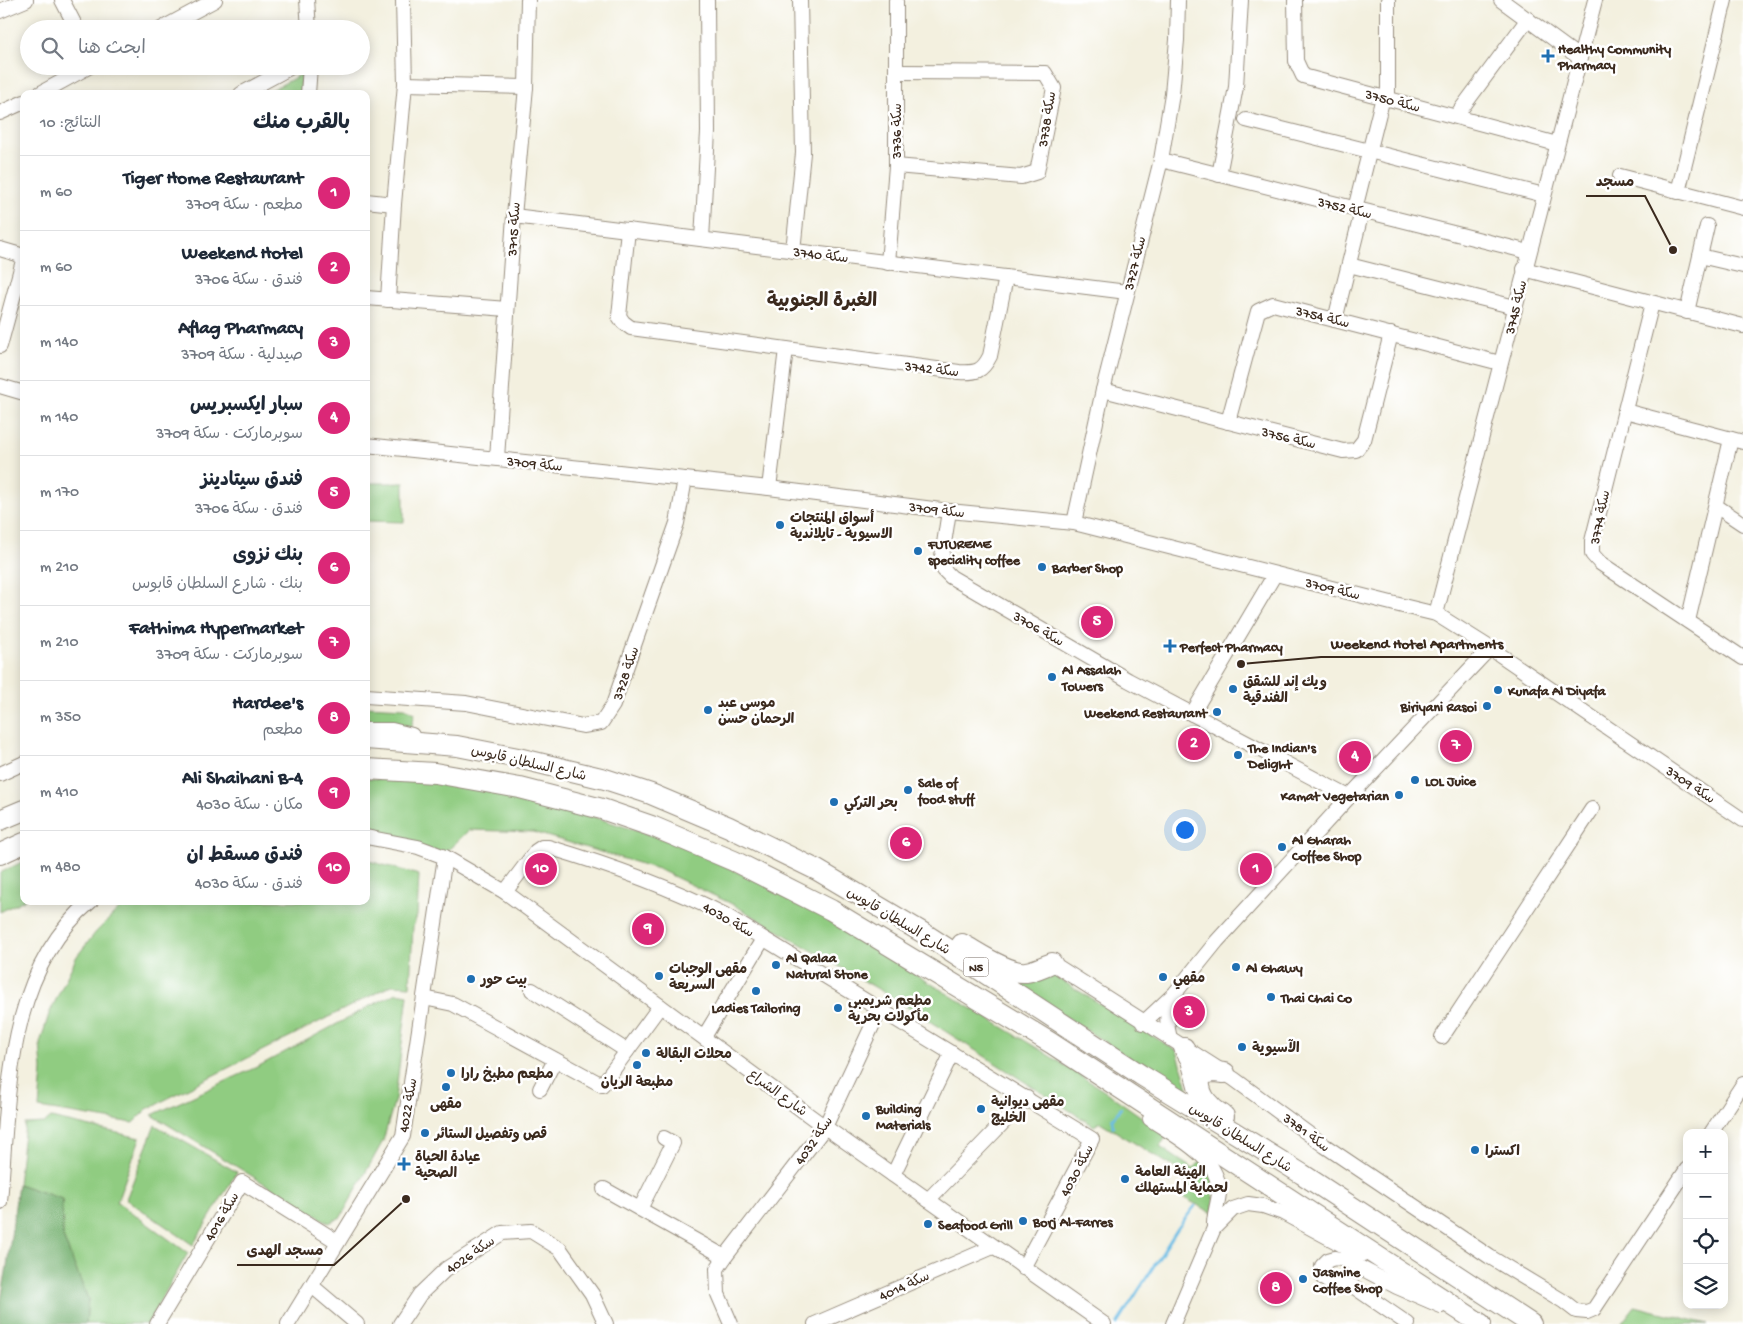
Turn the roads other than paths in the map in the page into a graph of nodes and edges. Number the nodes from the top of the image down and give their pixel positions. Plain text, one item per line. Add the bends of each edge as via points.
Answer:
1 (26, 0) edge
2 (62, 0) edge
3 (307, 0) edge
4 (403, 0) edge
5 (528, 0) edge
6 (707, 0) edge
7 (800, 0) edge
8 (896, 0) edge
9 (1178, 0) edge
10 (1241, 0) edge
11 (1295, 0) edge
12 (1388, 0) edge
13 (1501, 0) edge
14 (1595, 0) edge
15 (1725, 0) edge
16 (205, 2) edge
17 (0, 10) edge
18 (1528, 19) junction
19 (72, 20) edge
20 (175, 20) edge
21 (308, 20) edge
22 (1580, 58) junction
23 (896, 72) junction
24 (74, 75) edge
25 (276, 75) edge
26 (309, 75) edge
27 (405, 84) junction
28 (526, 87) junction
29 (46, 90) edge
30 (248, 90) edge
31 (308, 90) edge
32 (1386, 98) junction
33 (20, 104) edge
34 (0, 114) edge
35 (1456, 116) junction
36 (1246, 120) dead end
37 (1557, 144) junction
38 (1370, 151) junction
39 (1160, 160) junction
40 (896, 166) junction
41 (1219, 175) junction
42 (1620, 176) dead end
43 (1678, 192) junction
44 (1544, 195) junction
45 (370, 202) edge
46 (394, 204) junction
47 (1743, 208) edge
48 (1359, 210) junction
49 (514, 216) junction
50 (1707, 226) dead end
51 (628, 230) junction
52 (702, 239) junction
53 (0, 249) edge
54 (793, 251) junction
55 (1529, 252) junction
56 (20, 255) edge
57 (1700, 256) junction
58 (888, 263) junction
59 (1349, 265) junction
60 (1743, 266) edge
61 (1524, 269) junction
62 (20, 271) edge
63 (1006, 277) junction
64 (1127, 292) junction
65 (370, 298) edge
66 (388, 300) junction
67 (1652, 303) junction
68 (1515, 307) junction
69 (507, 309) junction
70 (1687, 312) junction
71 (1336, 320) junction
72 (1743, 326) edge
73 (1391, 334) junction
74 (0, 346) edge
75 (786, 349) junction
76 (1500, 362) junction
77 (0, 386) edge
78 (1103, 390) junction
79 (20, 392) edge
80 (1625, 411) junction
81 (1228, 422) junction
82 (1737, 440) edge
83 (370, 445) edge
84 (497, 458) junction
85 (685, 479) junction
86 (769, 488) junction
87 (1716, 506) junction
88 (949, 511) junction
89 (1074, 523) junction
90 (1743, 524) edge
91 (1275, 574) junction
92 (1436, 614) junction
93 (1688, 621) junction
94 (1490, 648) junction
95 (1743, 658) edge
96 (370, 696) edge
97 (1192, 714) junction
98 (370, 730) edge
99 (370, 739) edge
100 (457, 746) junction
101 (20, 766) edge
102 (370, 769) edge
103 (0, 774) edge
104 (1349, 797) junction
105 (1592, 809) dead end
106 (20, 812) edge
107 (0, 820) edge
108 (1743, 820) edge
109 (370, 838) edge
110 (20, 845) edge
111 (0, 854) edge
112 (445, 857) junction
113 (817, 870) junction
114 (505, 892) junction
115 (87, 905) edge
116 (764, 939) junction
117 (1052, 963) joint
118 (532, 990) dead end
119 (1175, 993) junction
120 (424, 998) junction
121 (660, 1006) junction
122 (880, 1009) junction
123 (1143, 1022) junction
124 (704, 1037) junction
125 (1442, 1037) dead end
126 (1051, 1043) junction
127 (1177, 1044) junction
128 (627, 1051) junction
129 (952, 1053) junction
130 (555, 1060) junction
131 (1225, 1074) junction
132 (1743, 1084) edge
133 (1200, 1088) junction
134 (540, 1089) dead end
135 (1028, 1098) junction
136 (3, 1120) edge
137 (826, 1127) junction
138 (1714, 1129) edge
139 (664, 1138) dead end
140 (1302, 1174) junction
141 (1684, 1174) edge
142 (893, 1176) junction
143 (604, 1189) dead end
144 (928, 1200) junction
145 (0, 1202) edge
146 (640, 1209) junction
147 (1214, 1228) junction
148 (338, 1242) junction
149 (993, 1247) junction
150 (725, 1257) junction
151 (1023, 1268) junction
152 (312, 1286) junction
153 (1433, 1293) junction
154 (158, 1324) edge
155 (288, 1324) edge
156 (356, 1324) edge
157 (400, 1324) edge
158 (606, 1324) edge
159 (732, 1324) edge
160 (815, 1324) edge
161 (1104, 1324) edge
162 (1173, 1324) edge
163 (1408, 1324) edge
164 (1481, 1324) edge
165 (1531, 1324) edge

1 - 17 street
2 - 19 street
3 - 21 street
4 - 27 street
5 - 28 street, سكة 3715
6 - 52 street via 708,132
7 - 54 street via 803,153
8 - 23 street, سكة 3736
9 - 39 street, سكة 3727 via 1178,40 1172,94
10 - 41 street via 1236,87
11 - 32 street, سكة 3750 via 1296,61 1303,76
12 - 32 street
13 - 18 street
14 - 22 street, سكة 3745
15 - 43 street
16 - 20 street
18 - 22 street
18 - 35 street
22 - 37 street, سكة 3745
23 - 40 street, سكة 3736
23 - 40 street, سكة 3738 via 1045,73 1054,88 1037,172 1020,177
24 - 29 street
25 - 30 street
26 - 31 street
27 - 28 street
27 - 46 street
28 - 49 street, سكة 3715
32 - 35 street, سكة 3750
32 - 38 street
33 - 34 street
35 - 37 street, سكة 3750
36 - 38 street
37 - 44 street, سكة 3745
38 - 44 street
38 - 48 street
39 - 41 street, سكة 3752
39 - 64 street, سكة 3727
40 - 58 street, سكة 3736
41 - 48 street, سكة 3752
42 - 43 street
43 - 47 street
44 - 55 street, سكة 3745
45 - 46 street
46 - 66 street
48 - 55 street, سكة 3752
48 - 59 street
49 - 51 street, سكة 3740
49 - 69 street, سكة 3715
50 - 57 street
51 - 52 street, سكة 3740
51 - 75 street, سكة 3742 via 619,316 623,322 631,328
52 - 54 street, سكة 3740
53 - 56 street
54 - 58 street, سكة 3740
55 - 61 street, سكة 3745
57 - 60 street
57 - 70 street
58 - 63 street, سكة 3740
59 - 68 street
59 - 71 street
61 - 67 street
61 - 68 street, سكة 3745
62 - 74 street
63 - 64 street, سكة 3740
63 - 75 street, سكة 3742 via 990,356 985,367 974,373
64 - 78 street, سكة 3727
65 - 66 street
66 - 69 street
67 - 70 street
67 - 80 street, سكة 3774
68 - 76 street, سكة 3745
69 - 84 street, سكة 3715
70 - 72 street
71 - 73 street, سكة 3754
71 - 81 street, سكة 3754 via 1273,304 1258,311
73 - 76 street, سكة 3754
73 - 81 street, سكة 3756 via 1364,440 1356,450 1343,451
75 - 86 street
76 - 92 street, سكة 3745
77 - 79 street
78 - 81 street, سكة 3756
78 - 89 street, سكة 3727
80 - 82 street
80 - 93 street, سكة 3774 via 1592,541 1592,554 1600,563
82 - 87 street
83 - 84 street, سكة 3709
84 - 85 street, سكة 3709
85 - 86 street, سكة 3709
85 - 96 street, سكة 3728 via 674,532 614,705 601,723 583,726 466,703
86 - 88 street, سكة 3709
87 - 90 street
87 - 93 street
88 - 89 street, سكة 3709
88 - 97 street, سكة 3706 via 941,563 951,577
89 - 91 street, سكة 3709
91 - 92 street, سكة 3709
91 - 97 street
92 - 94 street, سكة 3709
93 - 95 street, سكة 3774
94 - 104 street
94 - 108 street, سكة 3709
97 - 104 street, سكة 3706
98 - 100 street via 392,730
99 - 100 highway, شارع السلطان قابوس / N5
100 - 113 highway, شارع السلطان قابوس / N5 via 570,770 651,794
101 - 103 street
102 - 126 highway, شارع السلطان قابوس / N5 via 435,773 520,788 602,809 654,827 734,861 831,910
104 - 119 street
105 - 125 street
106 - 107 highway
109 - 112 street, شارع الشراع via 418,847
110 - 111 highway
112 - 114 street, شارع الشراع
112 - 120 street, سكة 4022
113 - 117 highway via 1015,971 1026,972
113 - 140 highway, شارع السلطان قابوس / N5 via 924,934 1141,1075
114 - 116 street, سكة 4030 via 536,851 548,847 677,892 725,915
114 - 121 street, شارع الشراع
115 - 136 street via 45,957 32,984 14,1044
116 - 122 street, سكة 4030
116 - 124 street
117 - 123 street, سكة 3781
118 - 128 street
119 - 123 street
119 - 127 street via 1169,1004 1167,1028
120 - 130 street via 453,1004
120 - 148 street, سكة 4022 via 403,1136
121 - 124 street, شارع الشراع
121 - 128 street
122 - 129 street, سكة 4030
122 - 137 street, سكة 4032
123 - 127 street, سكة 3781
124 - 137 street, شارع الشراع
126 - 147 street via 1113,1094 1202,1155 1217,1175 1219,1194
126 - 153 highway, شارع السلطان قابوس / N5
127 - 131 street, سكة 3781
127 - 133 highway via 1191,1060
128 - 130 street via 602,1085
129 - 135 street, سكة 4030
129 - 142 street
130 - 134 street
131 - 133 highway via 1204,1074
131 - 141 street, سكة 3781 via 1325,1146 1563,1301 1586,1306 1602,1296
132 - 138 street
133 - 140 highway via 1211,1107
135 - 144 street
135 - 151 street, سكة 4030 via 1092,1138
136 - 145 street
137 - 142 street, شارع الشراع
137 - 150 street, سكة 4032
139 - 146 street via 673,1143
140 - 165 highway, شارع السلطان قابوس / N5
142 - 144 street, شارع الشراع
143 - 146 street
144 - 149 street, شارع الشراع
146 - 150 street
147 - 153 street via 1233,1209 1248,1204 1263,1206 1283,1213
147 - 162 street
148 - 152 street, سكة 4022
148 - 154 street, سكة 4016 via 242,1182
149 - 151 street, شارع الشراع
149 - 160 street, سكة 4014
150 - 159 street, سكة 4032 via 717,1269 718,1294
151 - 161 street, شارع الشراع
152 - 155 street, سكة 4022
152 - 156 street
153 - 164 highway, شارع السلطان قابوس / N5
157 - 158 street, سكة 4026 via 420,1294 446,1268 502,1233 531,1232 560,1249 592,1294
163 - 164 street via 1354,1287 1329,1283 1323,1278 1322,1266 1335,1258 1346,1260 1397,1287

